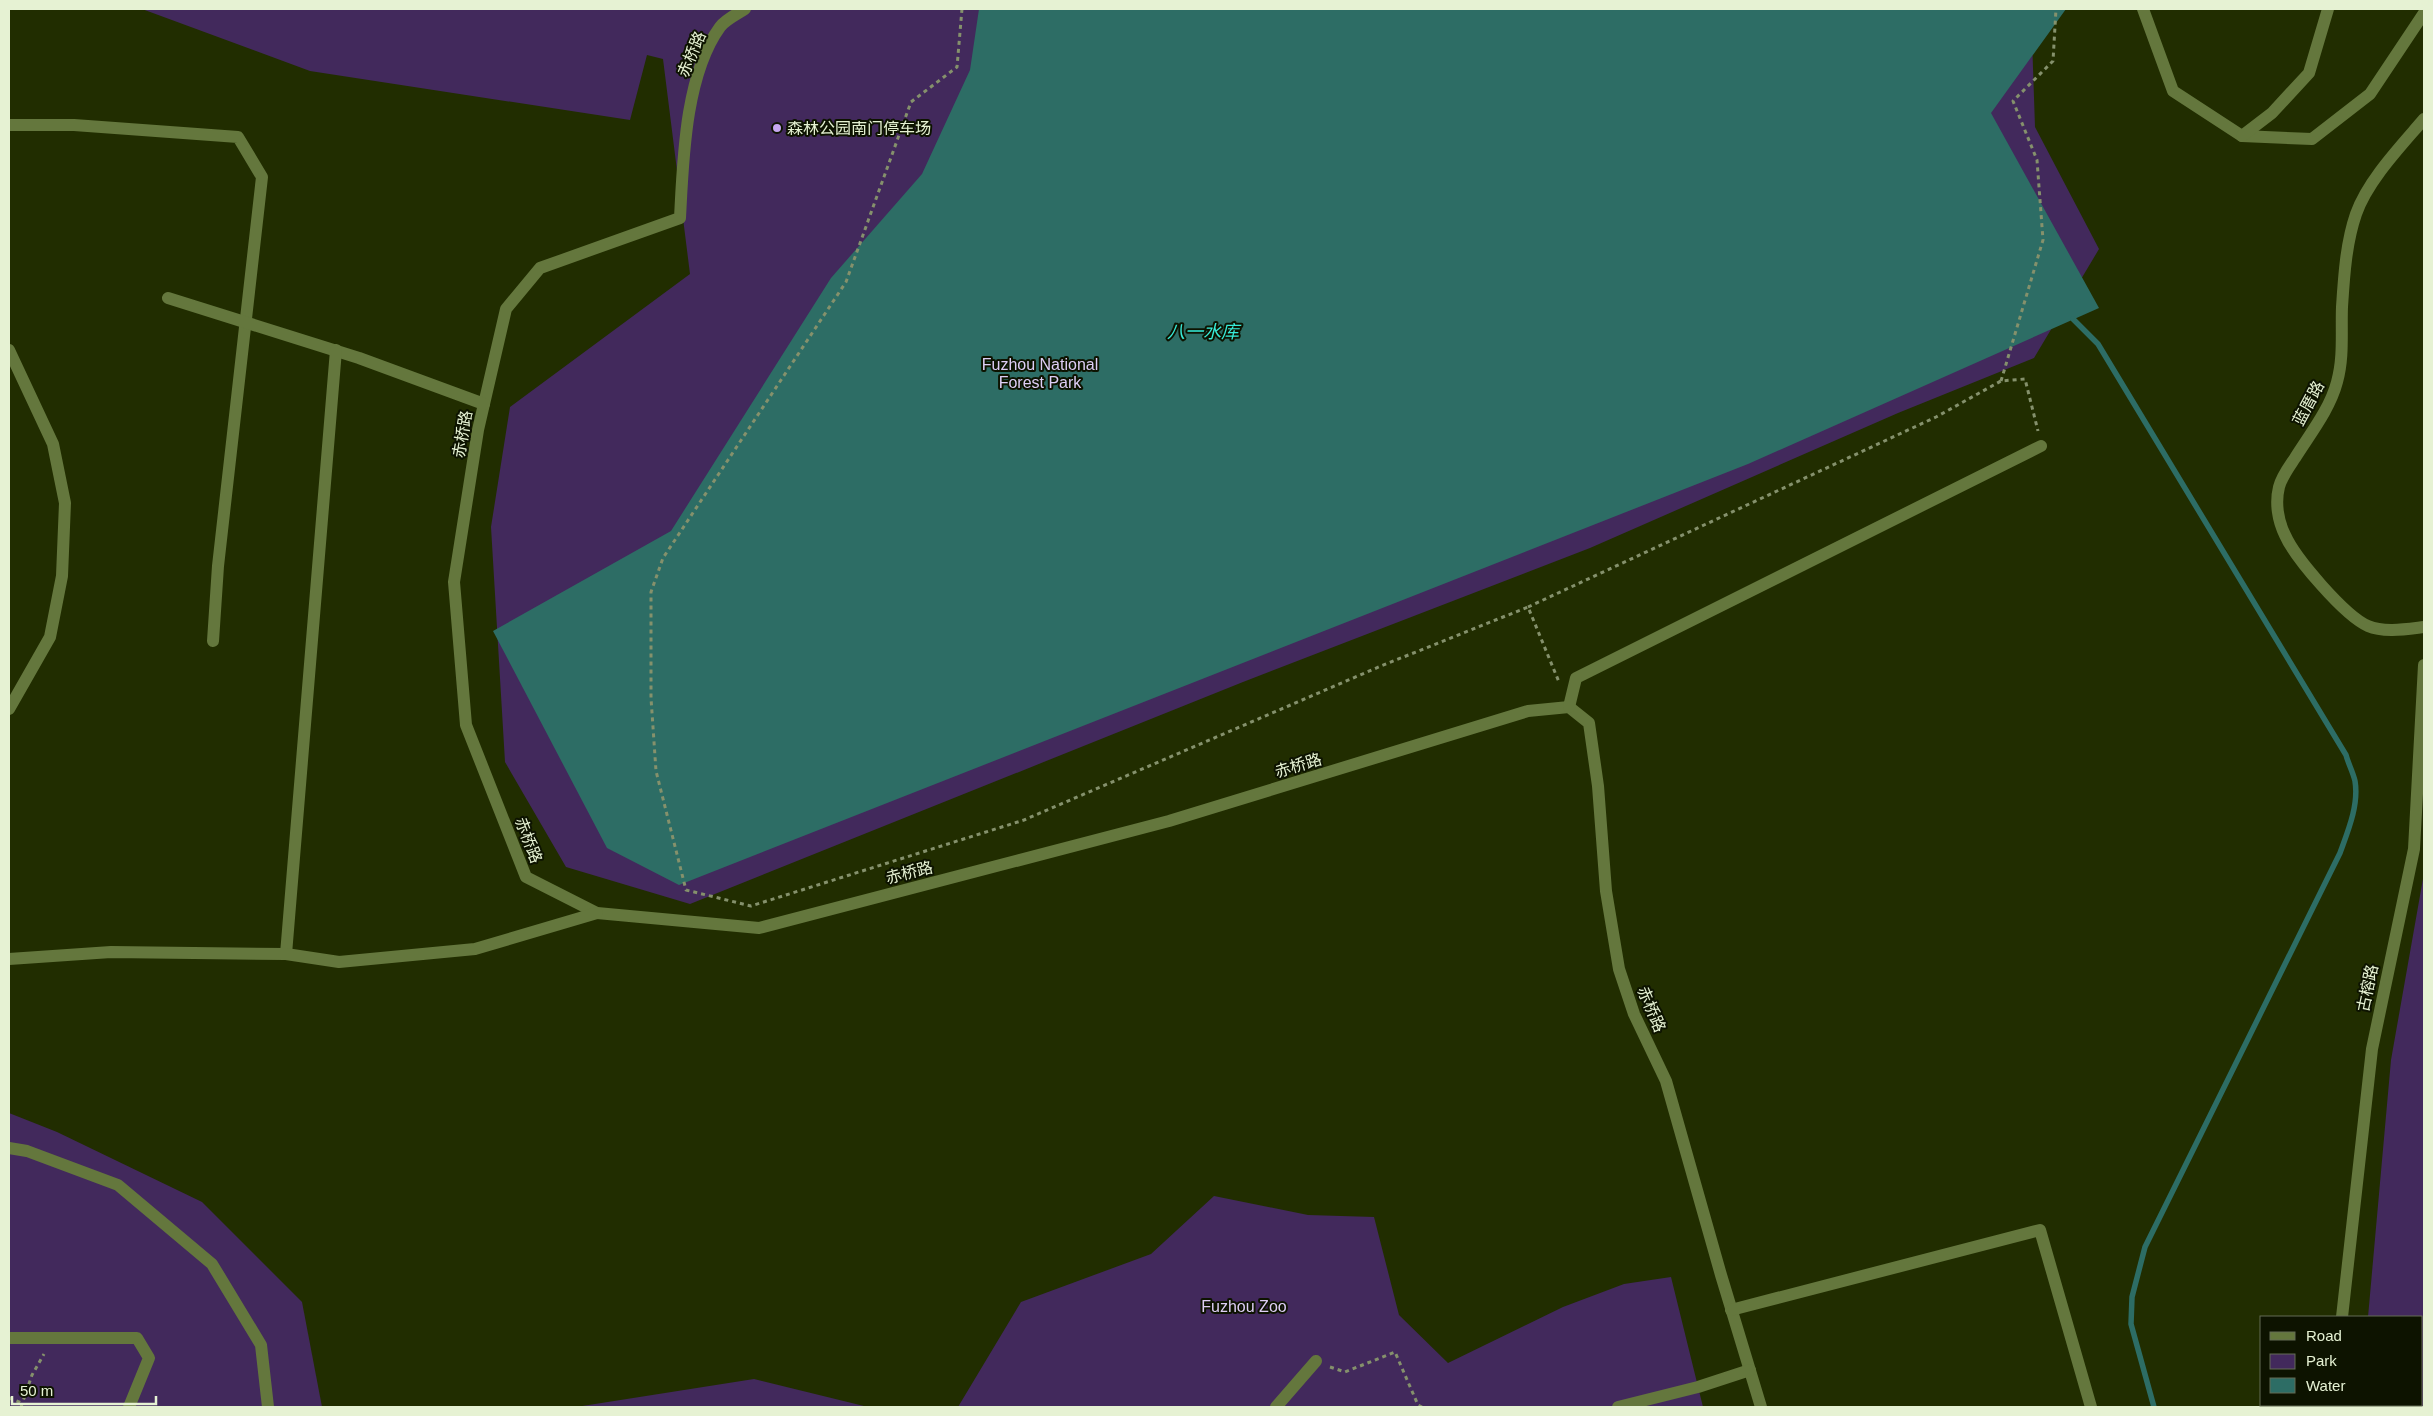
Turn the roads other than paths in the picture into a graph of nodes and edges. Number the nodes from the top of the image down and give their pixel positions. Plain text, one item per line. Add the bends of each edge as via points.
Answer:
1 (745, 9) edge
2 (2143, 9) edge
3 (2328, 9) edge
4 (2424, 13) edge
5 (2424, 119) edge
6 (9, 125) edge
7 (2242, 136) junction
8 (168, 298) dead end
9 (247, 321) junction
10 (9, 350) edge
11 (336, 350) junction
12 (484, 404) junction
13 (2041, 446) road end
14 (2424, 627) edge
15 (213, 641) dead end
16 (2424, 665) edge
17 (1569, 707) junction
18 (9, 708) edge
19 (597, 913) junction
20 (286, 954) junction
21 (9, 959) edge
22 (9, 1148) edge
23 (1731, 1310) junction
24 (2342, 1316) edge
25 (9, 1338) edge
26 (1316, 1361) road end
27 (1750, 1370) junction
28 (129, 1407) edge
29 (268, 1407) edge
30 (1276, 1407) edge
31 (1618, 1407) edge
32 (1761, 1407) edge
33 (2091, 1407) edge

1 - 12 street, 赤桥路 via 721,26 696,74 683,156 680,218 540,268 506,309
2 - 7 street via 2173,91
3 - 7 street via 2309,73 2272,113
4 - 7 street via 2370,94 2312,139
5 - 14 street, 蓝厝路 via 2378,174 2356,213 2346,263 2342,354 2337,382 2326,408 2285,474 2277,501 2285,536 2296,554 2354,618 2379,629
6 - 9 street via 74,125 238,137 262,177
8 - 9 street
9 - 11 street
9 - 15 street via 218,566
10 - 18 street via 53,444 65,503 62,576 50,637
11 - 12 street
11 - 20 street
12 - 19 street, 赤桥路 via 454,582 466,725 526,877
13 - 17 street via 1576,678
16 - 24 street, 古榕路 via 2414,849 2372,1049
17 - 19 street, 赤桥路 via 1528,711 1169,821 759,928
17 - 23 street, 赤桥路 via 1589,723 1598,786 1606,891 1620,969 1634,1014 1666,1081
19 - 20 street via 475,949 339,962
20 - 21 street via 111,952
22 - 29 street via 27,1151 118,1185 212,1264 261,1345
23 - 27 street, 赤桥路
23 - 33 street via 2040,1230
25 - 28 street via 137,1338 149,1358
26 - 30 street
27 - 31 street
27 - 32 street, 赤桥路

